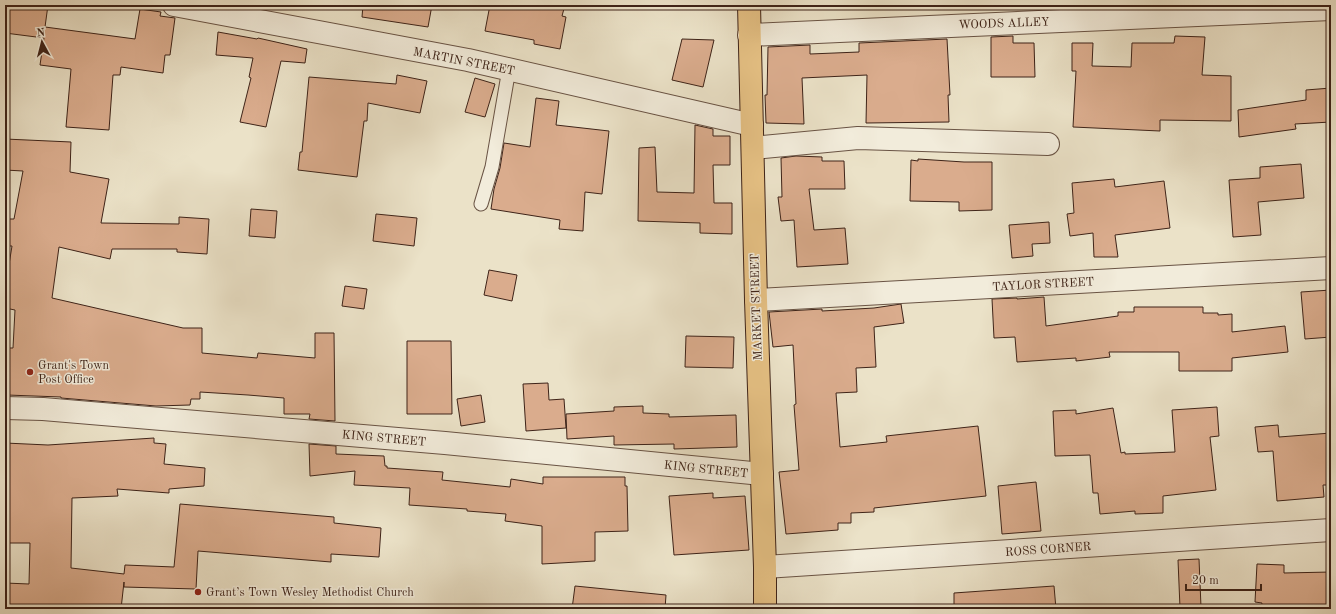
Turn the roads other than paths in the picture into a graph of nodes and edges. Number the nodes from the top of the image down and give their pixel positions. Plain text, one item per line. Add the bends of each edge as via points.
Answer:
1 (174, 5) edge
2 (748, 5) edge
3 (1331, 9) edge
4 (749, 35) junction
5 (509, 69) junction
6 (752, 125) junction
7 (1048, 144) dead end
8 (753, 148) junction
9 (481, 204) dead end
10 (1331, 268) edge
11 (756, 300) junction
12 (5, 408) edge
13 (762, 474) junction
14 (1331, 530) edge
15 (765, 567) junction
16 (765, 609) edge

1 - 5 street, MARTIN STREET
2 - 4 main road, MARKET STREET
3 - 4 street, WOODS ALLEY
4 - 6 main road, MARKET STREET
5 - 6 street, MARTIN STREET
5 - 9 lane via 492,167
6 - 8 main road, MARKET STREET
7 - 8 street via 858,138
8 - 11 main road, MARKET STREET
10 - 11 street, TAYLOR STREET
11 - 13 main road, MARKET STREET
12 - 13 street, KING STREET via 43,409 445,443
13 - 15 main road, MARKET STREET
14 - 15 street, ROSS CORNER
15 - 16 main road, MARKET STREET

